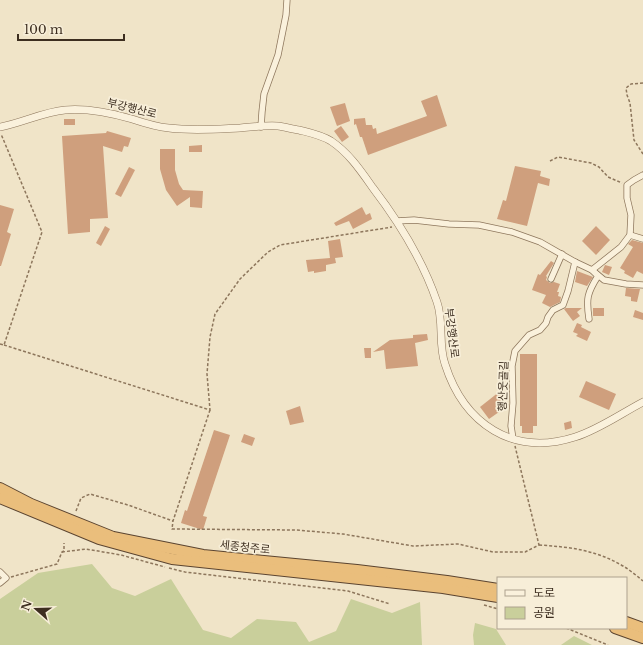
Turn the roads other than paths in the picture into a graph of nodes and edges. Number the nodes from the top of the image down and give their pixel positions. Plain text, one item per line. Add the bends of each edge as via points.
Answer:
1 (288, 0) edge
2 (0, 127) edge
3 (261, 127) junction
4 (643, 175) edge
5 (399, 223) junction
6 (630, 235) junction
7 (643, 239) edge
8 (562, 254) junction
9 (575, 262) junction
10 (592, 270) junction
11 (598, 276) junction
12 (551, 279) dead end
13 (643, 285) edge
14 (589, 319) dead end
15 (643, 402) edge
16 (513, 439) junction
17 (0, 488) edge
18 (0, 498) edge
19 (0, 572) edge
20 (0, 583) edge
21 (497, 589) edge
22 (497, 597) edge
23 (627, 622) edge
24 (643, 628) edge
25 (618, 629) edge
26 (643, 638) edge

1 - 3 street via 278,55 264,94
2 - 3 street, 부강행산로 via 65,110 102,112 167,128
3 - 5 street, 부강행산로 via 278,126 313,133 332,142 356,164
4 - 6 street via 627,185 631,215
5 - 8 street via 414,220 480,225 512,232 540,242
5 - 16 street, 부강행산로 via 437,302 444,362 457,391 466,407 481,422 502,436
6 - 7 street
6 - 10 street via 621,247
8 - 9 street
8 - 12 street
9 - 10 street
9 - 16 street, 행산웃골길 via 563,305 553,310 540,330 529,335 515,351 512,366
10 - 11 street
11 - 13 street via 604,280
11 - 14 street via 587,303
15 - 16 street, 부강행산로 via 576,437 544,442
17 - 21 highway, 세종청주로 via 31,504 113,536 195,554 440,580
18 - 22 highway, 세종청주로 via 99,539 172,559 443,588
19 - 20 street via 6,578
23 - 24 highway
25 - 26 highway

